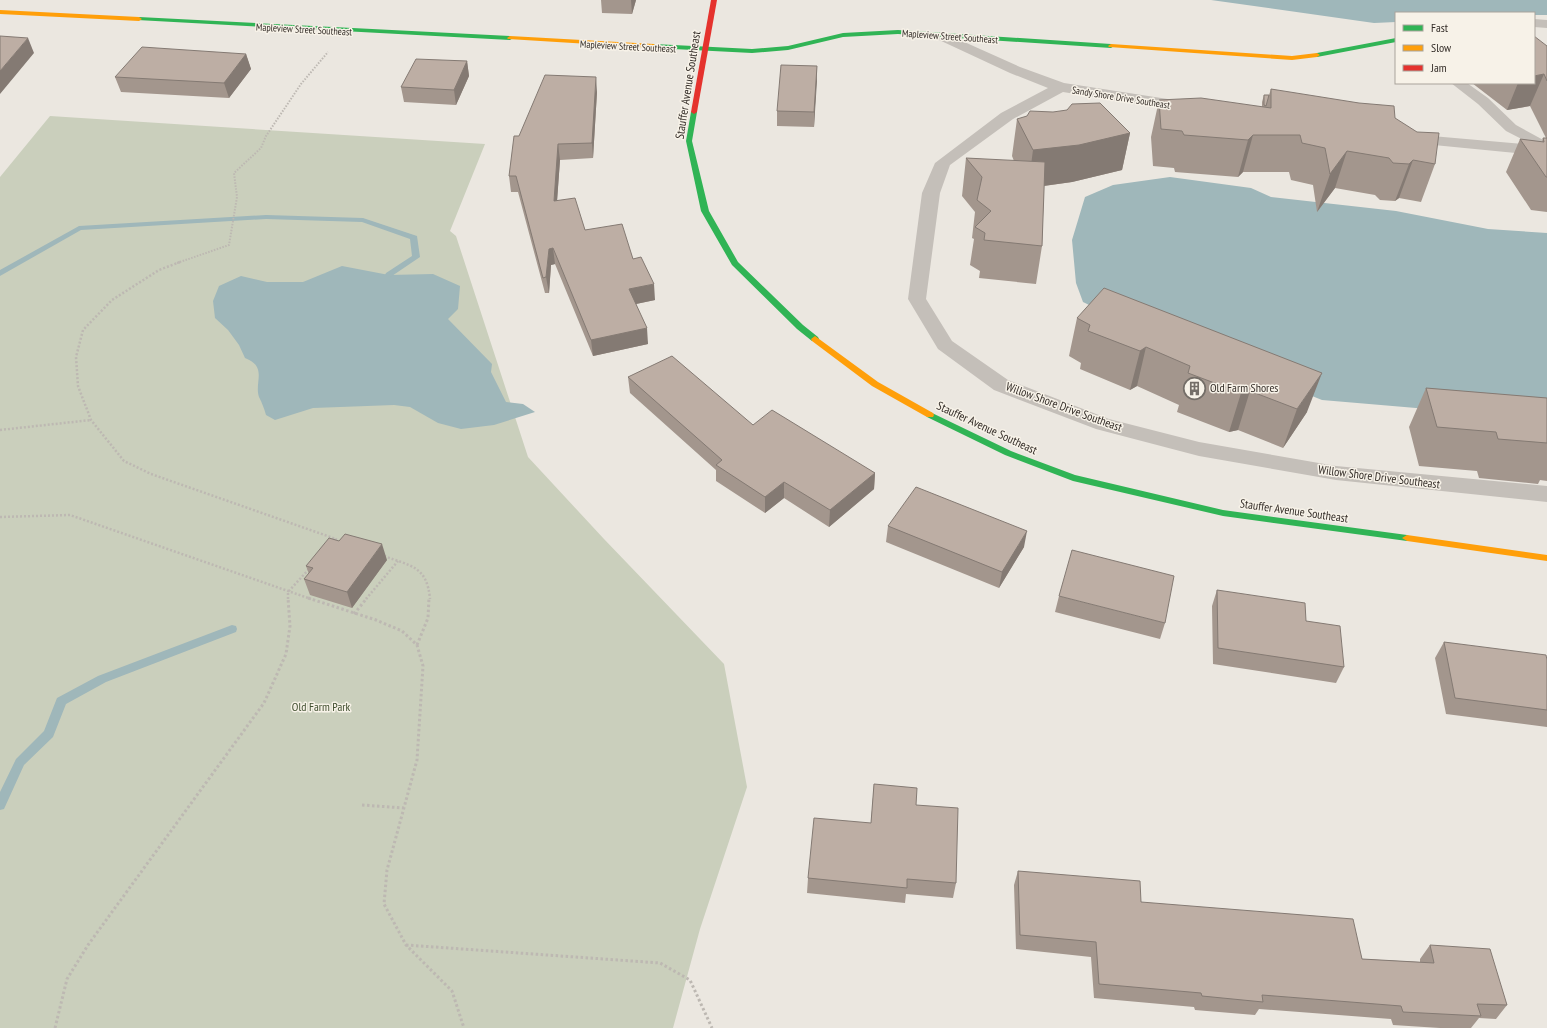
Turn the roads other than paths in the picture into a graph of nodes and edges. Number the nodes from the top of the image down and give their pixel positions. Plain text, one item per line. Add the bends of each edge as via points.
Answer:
1 (714, 0) edge
2 (0, 12) edge
3 (1535, 24) edge
4 (1547, 24) edge
5 (942, 36) junction
6 (1395, 40) edge
7 (705, 50) junction
8 (1459, 84) edge
9 (1061, 87) junction
10 (1200, 109) edge
11 (1394, 137) edge
12 (1547, 148) edge
13 (1547, 151) edge
14 (1547, 494) edge
15 (1547, 558) edge

1 - 7 street, Stauffer Avenue Southeast
2 - 7 street, Mapleview Street Southeast
3 - 4 street
5 - 6 street, Mapleview Street Southeast via 1292,58
5 - 7 street, Mapleview Street Southeast via 890,32 843,35 752,51
5 - 9 street, Sandy Shore Drive Southeast via 1015,70
7 - 15 street, Stauffer Avenue Southeast via 689,141 705,211 735,263 800,327 875,384 940,421 1008,453 1073,478 1223,513
8 - 12 lane via 1483,101 1511,128
9 - 10 street, Sandy Shore Drive Southeast
9 - 14 street, Willow Shore Drive Southeast via 1007,116 943,163 931,193 917,299 945,345 1001,385 1104,424 1199,449 1336,473
11 - 13 street

